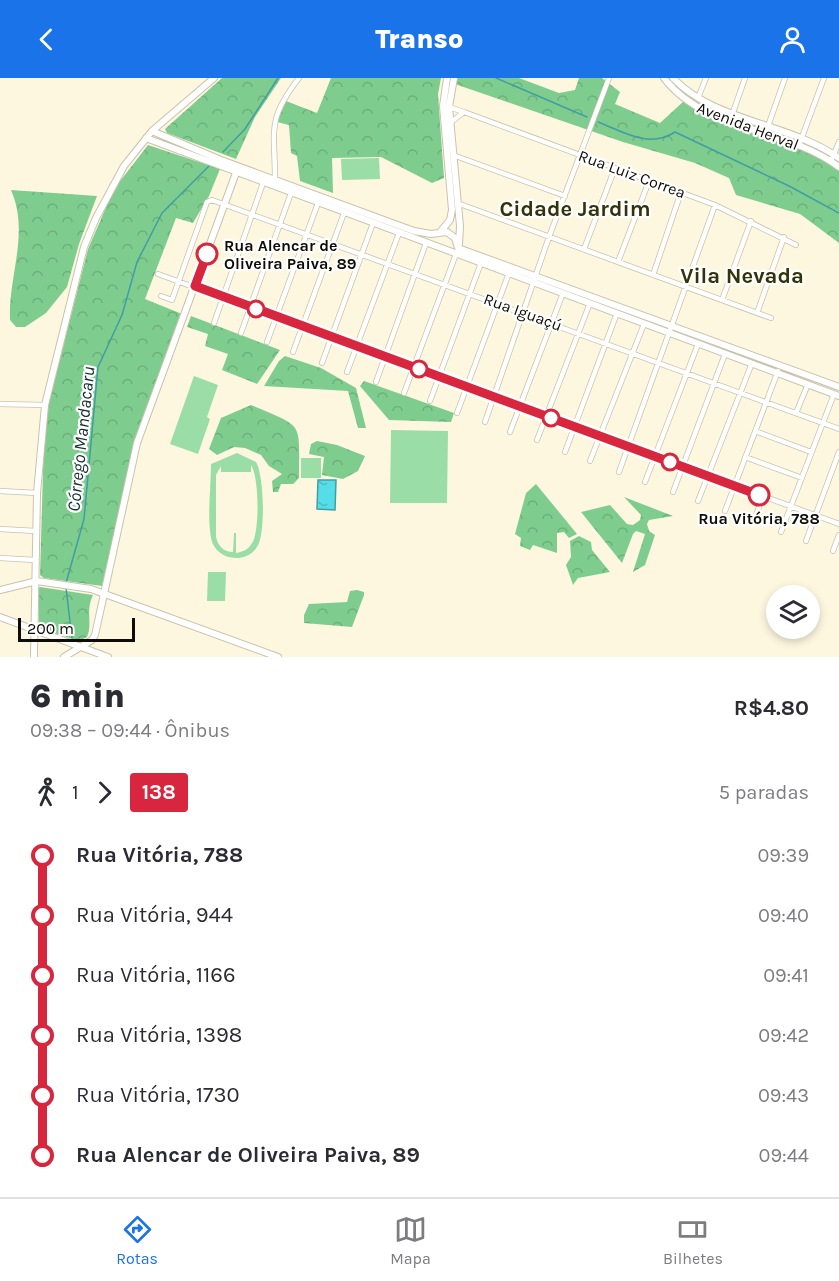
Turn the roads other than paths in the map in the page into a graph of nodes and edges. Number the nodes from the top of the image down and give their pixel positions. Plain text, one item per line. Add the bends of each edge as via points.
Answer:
1 (214, 78) edge
2 (299, 78) edge
3 (447, 78) edge
4 (454, 78) edge
5 (609, 78) edge
6 (663, 78) edge
7 (673, 78) edge
8 (706, 78) edge
9 (745, 78) edge
10 (785, 78) edge
11 (824, 78) edge
12 (698, 98) junction
13 (446, 106) junction
14 (464, 112) junction
15 (732, 113) junction
16 (730, 121) junction
17 (450, 123) junction
18 (769, 124) junction
19 (152, 130) junction
20 (766, 132) junction
21 (146, 138) junction
22 (802, 138) junction
23 (839, 142) edge
24 (799, 145) junction
25 (453, 155) junction
26 (580, 155) junction
27 (835, 157) edge
28 (839, 167) edge
29 (615, 168) junction
30 (237, 170) junction
31 (275, 180) junction
32 (650, 181) junction
33 (263, 183) junction
34 (681, 192) junction
35 (291, 193) junction
36 (565, 196) junction
37 (318, 203) junction
38 (457, 203) junction
39 (225, 204) junction
40 (715, 205) junction
41 (252, 213) junction
42 (344, 213) junction
43 (751, 221) junction
44 (373, 223) junction
45 (279, 224) junction
46 (441, 231) junction
47 (399, 233) junction
48 (306, 234) junction
49 (431, 234) junction
50 (549, 237) junction
51 (784, 237) junction
52 (426, 243) junction
53 (333, 244) junction
54 (796, 245) dead end
55 (584, 249) junction
56 (457, 251) junction
57 (361, 254) junction
58 (618, 262) junction
59 (481, 263) junction
60 (388, 264) junction
61 (509, 273) junction
62 (158, 274) dead end
63 (414, 274) junction
64 (653, 275) junction
65 (535, 279) junction
66 (179, 281) junction
67 (445, 283) junction
68 (195, 286) junction
69 (688, 287) junction
70 (470, 293) junction
71 (563, 293) junction
72 (223, 296) junction
73 (161, 297) dead end
74 (722, 300) junction
75 (498, 303) junction
76 (590, 303) junction
77 (251, 307) junction
78 (523, 312) junction
79 (617, 313) junction
80 (757, 313) junction
81 (276, 316) junction
82 (771, 318) dead end
83 (214, 323) dead end
84 (552, 323) junction
85 (644, 324) junction
86 (302, 326) junction
87 (673, 326) junction
88 (241, 333) dead end
89 (579, 333) junction
90 (670, 333) junction
91 (330, 336) junction
92 (267, 342) dead end
93 (606, 343) junction
94 (698, 344) junction
95 (357, 346) junction
96 (293, 352) dead end
97 (632, 353) junction
98 (725, 354) junction
99 (385, 356) junction
100 (322, 363) dead end
101 (660, 363) junction
102 (752, 363) junction
103 (780, 365) junction
104 (413, 367) junction
105 (347, 372) dead end
106 (687, 373) junction
107 (777, 373) junction
108 (439, 376) junction
109 (376, 382) dead end
110 (714, 383) junction
111 (808, 384) junction
112 (466, 387) junction
113 (839, 387) edge
114 (404, 393) dead end
115 (741, 393) junction
116 (836, 395) edge
117 (493, 396) junction
118 (430, 401) dead end
119 (766, 402) junction
120 (0, 404) edge
121 (45, 405) junction
122 (520, 406) junction
123 (457, 413) dead end
124 (796, 413) junction
125 (547, 416) junction
126 (485, 422) dead end
127 (822, 423) junction
128 (574, 426) junction
129 (839, 429) edge
130 (755, 431) junction
131 (510, 432) dead end
132 (600, 436) junction
133 (537, 440) dead end
134 (628, 446) junction
135 (565, 452) dead end
136 (811, 452) junction
137 (839, 452) edge
138 (655, 456) junction
139 (745, 457) junction
140 (590, 461) dead end
141 (683, 467) junction
142 (619, 472) dead end
143 (708, 476) junction
144 (802, 477) junction
145 (645, 482) dead end
146 (735, 486) junction
147 (0, 491) edge
148 (673, 492) dead end
149 (37, 494) junction
150 (763, 496) junction
151 (698, 501) dead end
152 (791, 507) junction
153 (725, 511) dead end
154 (815, 515) junction
155 (755, 518) dead end
156 (839, 524) edge
157 (0, 529) edge
158 (36, 531) junction
159 (781, 532) dead end
160 (839, 535) edge
161 (806, 541) dead end
162 (833, 551) dead end
163 (0, 558) edge
164 (35, 560) junction
165 (35, 581) junction
166 (0, 590) edge
167 (105, 593) junction
168 (0, 617) edge
169 (35, 630) junction
170 (80, 647) junction
171 (34, 657) edge
172 (64, 657) edge
173 (108, 657) edge
174 (278, 657) edge

1 - 19 main road
2 - 31 street via 274,118
3 - 13 main road
4 - 13 main road
5 - 26 street
6 - 16 main road, Avenida Herval via 692,104
7 - 12 main road, Avenida Herval
8 - 12 street
9 - 15 street
10 - 18 street
11 - 22 street
12 - 15 main road, Avenida Herval
13 - 14 street, Rua Luiz Correa
13 - 17 main road
13 - 46 main road via 452,210
14 - 17 street
14 - 26 street, Rua Luiz Correa
15 - 16 street
15 - 18 main road, Avenida Herval
16 - 20 main road, Avenida Herval
17 - 25 main road
18 - 20 street
18 - 22 main road, Avenida Herval
19 - 21 main road
19 - 30 main road
20 - 24 main road, Avenida Herval
21 - 30 main road
21 - 121 main road via 111,187 88,237
22 - 24 street
22 - 27 main road, Avenida Herval
23 - 27 street
24 - 27 main road, Avenida Herval
25 - 36 street
25 - 38 main road
26 - 29 street, Rua Luiz Correa
26 - 36 street
27 - 28 main road, Avenida Herval
29 - 32 street, Rua Luiz Correa
29 - 55 street
30 - 31 main road
30 - 33 main road
30 - 39 main road
31 - 49 main road
32 - 34 street, Rua Luiz Correa
32 - 58 street
33 - 35 main road
33 - 41 street
34 - 40 street, Rua Luiz Correa
34 - 64 street
35 - 37 main road
35 - 45 street
36 - 50 street
37 - 42 main road
37 - 48 street
38 - 50 street
38 - 56 main road
39 - 41 street, Rua Iguaçú
39 - 66 street, Rua Iguaçú via 207,202
39 - 68 main road
40 - 43 street, Rua Luiz Correa
40 - 69 street
41 - 45 street, Rua Iguaçú
41 - 72 street
42 - 44 main road
42 - 53 street
43 - 51 street, Rua Luiz Correa
43 - 74 street
44 - 47 main road
44 - 57 street
45 - 48 street, Rua Iguaçú
45 - 77 street
46 - 49 main road
46 - 56 main road via 451,234
47 - 52 main road
47 - 60 street
48 - 53 street, Rua Iguaçú
48 - 81 street
49 - 52 main road
50 - 55 street
50 - 65 street
51 - 54 street, Rua Luiz Correa
51 - 80 street
52 - 56 main road
52 - 63 street
53 - 57 street, Rua Iguaçú
53 - 86 street
55 - 58 street
56 - 59 main road
56 - 65 main road
56 - 67 street
57 - 60 street, Rua Iguaçú
57 - 91 street
58 - 64 street
59 - 61 main road
59 - 70 street
60 - 63 street, Rua Iguaçú
60 - 95 street
61 - 65 main road
61 - 75 street
62 - 66 street
63 - 67 street, Rua Iguaçú
63 - 99 street
64 - 69 street
65 - 71 main road
65 - 78 street
65 - 87 main road
66 - 68 street
66 - 73 street via 171,300
67 - 70 street, Rua Iguaçú
67 - 104 street
68 - 72 street
68 - 167 main road via 137,443
69 - 74 street
69 - 87 street
70 - 75 street, Rua Iguaçú
70 - 108 street
71 - 76 main road
71 - 84 street
72 - 77 street
72 - 83 street
74 - 80 street
75 - 78 street, Rua Iguaçú
75 - 112 street
76 - 79 main road
76 - 89 street
77 - 81 street
77 - 88 street
78 - 84 street, Rua Iguaçú
78 - 117 street
79 - 85 main road
79 - 93 street
80 - 82 street
81 - 86 street
81 - 92 street
84 - 89 street, Rua Iguaçú
84 - 122 street
85 - 90 main road
85 - 97 street
86 - 91 street
86 - 96 street
87 - 90 street
87 - 103 main road
89 - 93 street, Rua Iguaçú
89 - 125 street
90 - 94 main road
90 - 101 street
91 - 95 street
91 - 100 street
93 - 97 street, Rua Iguaçú
93 - 128 street
94 - 98 main road
94 - 106 street
95 - 99 street
95 - 105 street
97 - 101 street, Rua Iguaçú
97 - 132 street
98 - 102 main road
98 - 110 street
99 - 104 street
99 - 109 street
101 - 106 street, Rua Iguaçú
101 - 134 street
102 - 107 main road
102 - 115 street
103 - 107 street
103 - 113 main road
104 - 108 street
104 - 114 street
106 - 110 street, Rua Iguaçú
106 - 138 street
107 - 111 main road
107 - 119 street
108 - 112 street
108 - 118 street
110 - 115 street, Rua Iguaçú
110 - 141 street
111 - 116 main road
111 - 124 street
112 - 117 street
112 - 123 street
115 - 119 street, Rua Iguaçú
115 - 143 street
116 - 127 street
117 - 122 street
117 - 126 street
119 - 124 street, Rua Iguaçú
119 - 130 street
120 - 121 street
121 - 149 main road
122 - 125 street
122 - 131 street
124 - 127 street, Rua Iguaçú
125 - 128 street
125 - 133 street
127 - 129 street, Rua Iguaçú
127 - 136 street
128 - 132 street
128 - 135 street
130 - 136 street
130 - 139 street
132 - 134 street
132 - 140 street
134 - 138 street
134 - 142 street
136 - 144 street
137 - 154 street
138 - 141 street
138 - 145 street
139 - 144 street
139 - 146 street
141 - 143 street
141 - 148 street
143 - 146 street
143 - 151 street
144 - 152 street
146 - 150 street
146 - 153 street
147 - 149 street
149 - 158 main road
150 - 152 street
150 - 155 street
152 - 154 street
152 - 159 street
154 - 156 street
154 - 161 street
157 - 158 street
158 - 164 main road
160 - 162 street
163 - 164 street
164 - 165 main road
165 - 166 main road
165 - 167 main road
165 - 169 main road
167 - 170 main road via 95,635
167 - 174 main road
168 - 169 main road
169 - 170 main road
169 - 171 main road
170 - 172 main road
170 - 173 main road

